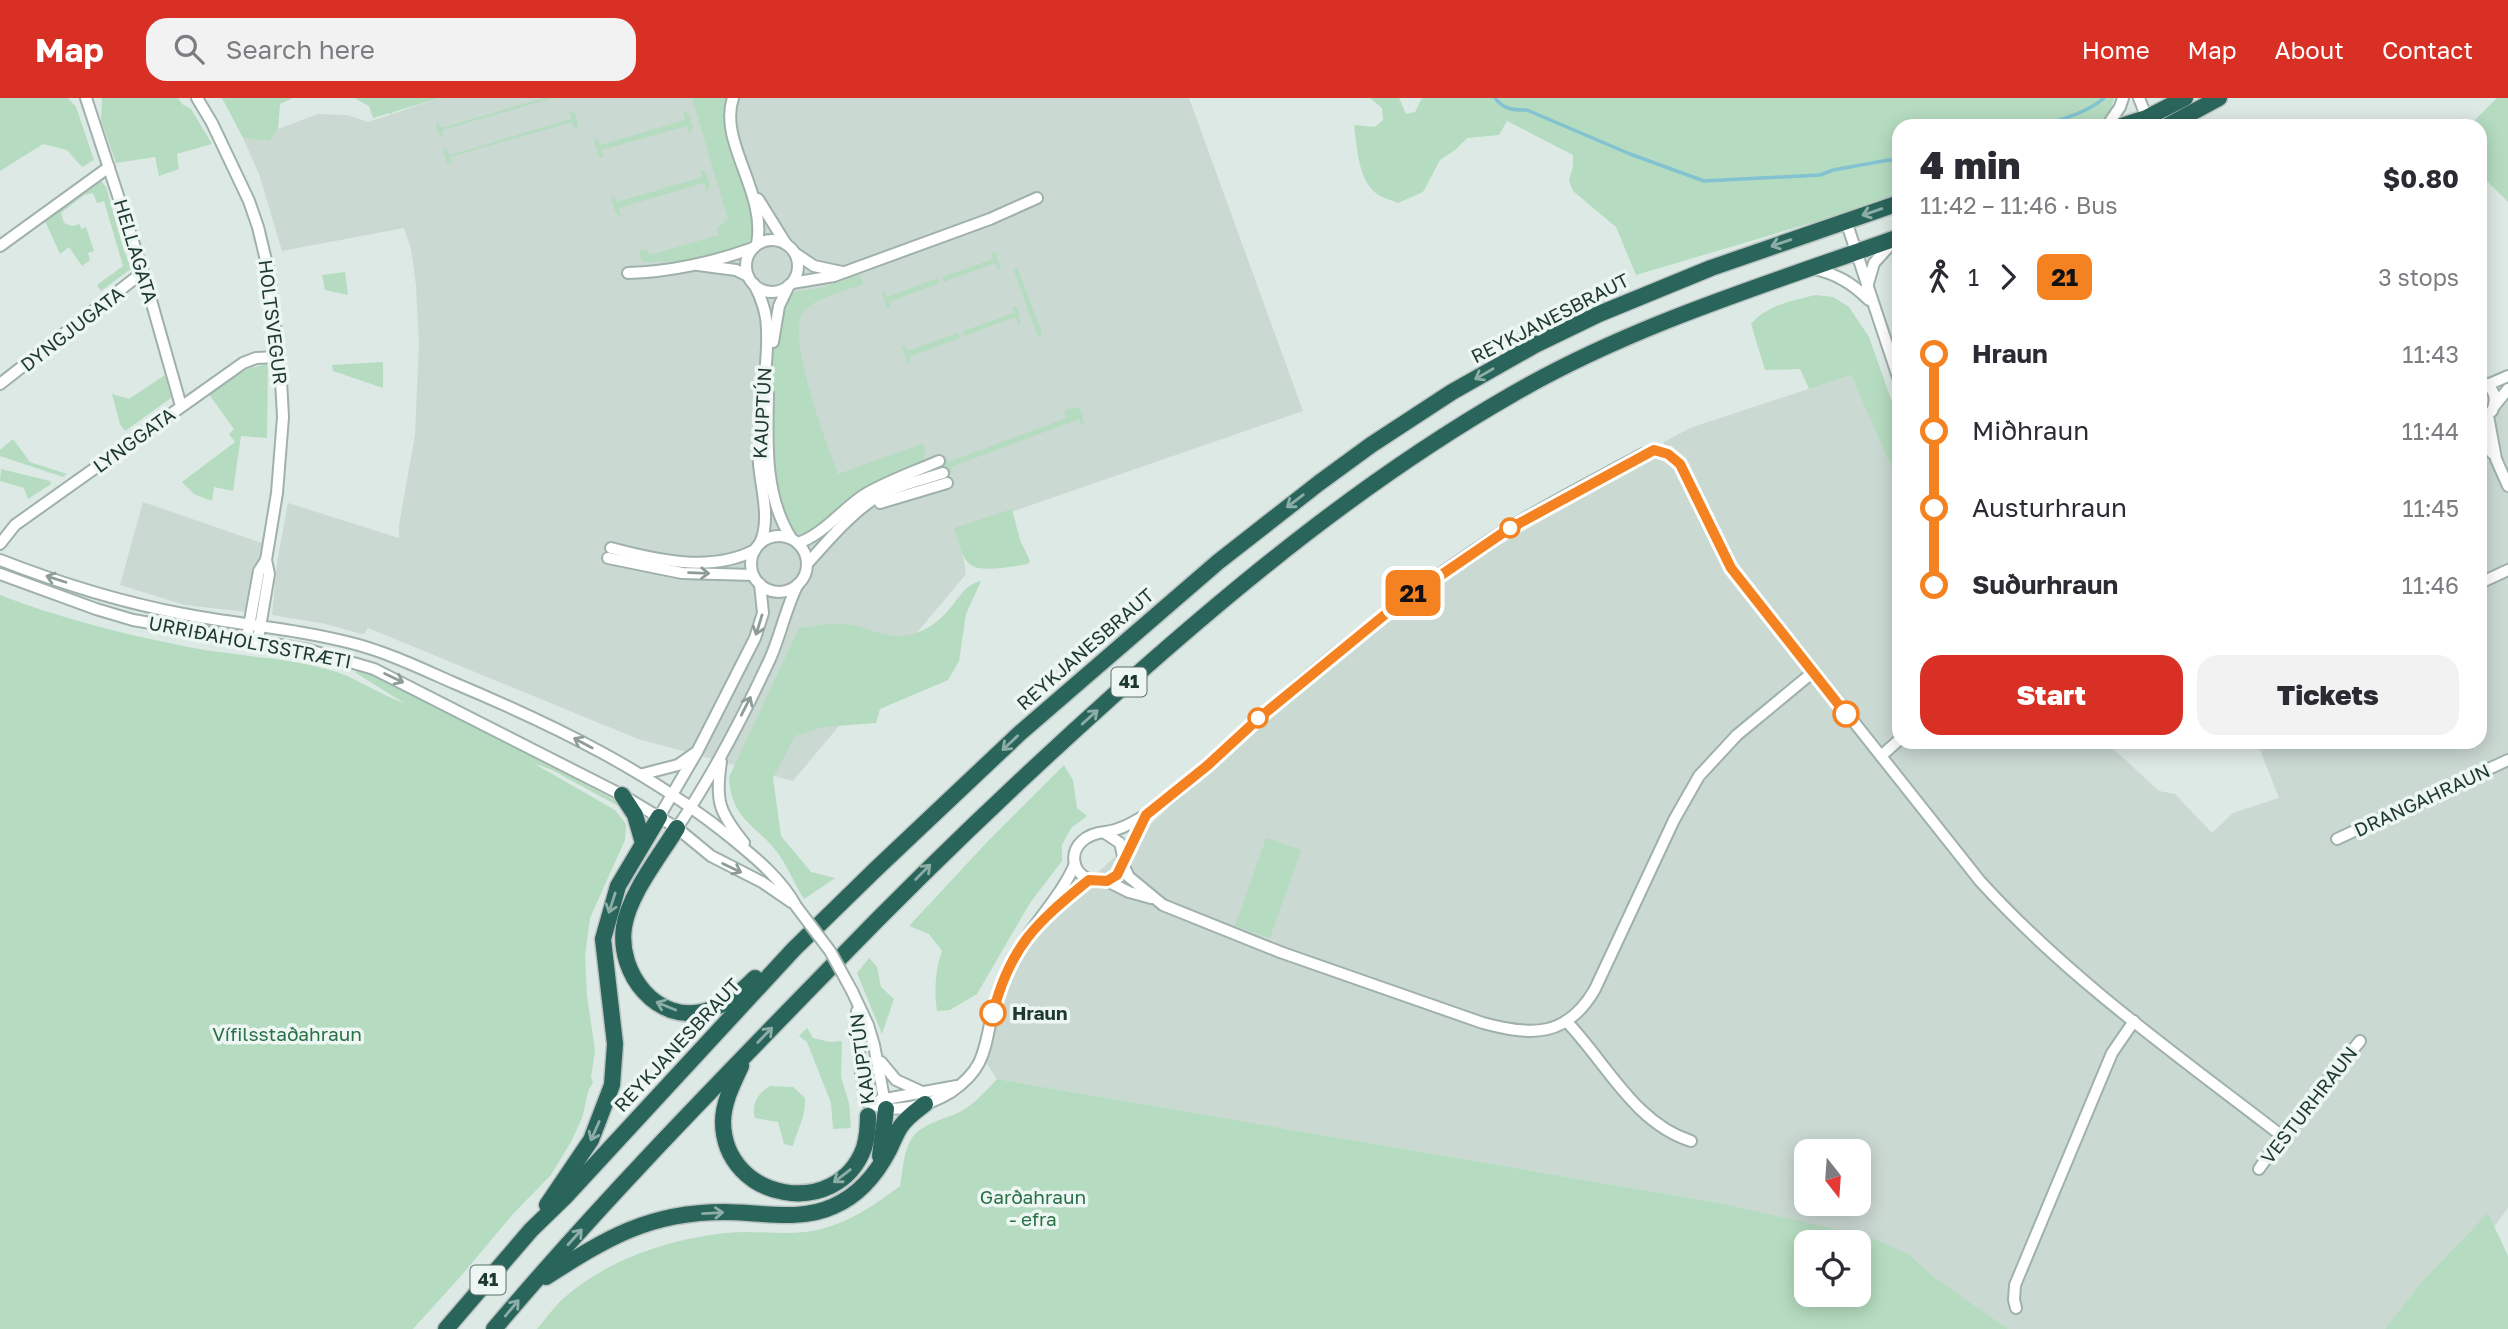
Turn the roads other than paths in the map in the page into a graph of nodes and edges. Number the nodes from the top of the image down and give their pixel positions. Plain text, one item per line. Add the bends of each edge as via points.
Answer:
1 (86, 98) edge
2 (197, 98) edge
3 (733, 98) edge
4 (2123, 98) edge
5 (2138, 98) edge
6 (2185, 98) edge
7 (2219, 98) edge
8 (2112, 119) edge
9 (2147, 119) edge
10 (2153, 119) edge
11 (2180, 119) edge
12 (109, 167) junction
13 (754, 193) junction
14 (1037, 198) dead end
15 (1892, 205) edge
16 (1846, 221) junction
17 (1892, 240) edge
18 (1892, 243) edge
19 (786, 244) junction
20 (0, 246) edge
21 (755, 246) junction
22 (795, 253) junction
23 (1855, 253) junction
24 (695, 265) junction
25 (1811, 268) junction
26 (143, 272) junction
27 (842, 272) junction
28 (628, 273) dead end
29 (751, 280) junction
30 (791, 284) junction
31 (1867, 287) junction
32 (1871, 302) junction
33 (279, 356) junction
34 (1892, 360) edge
35 (2508, 376) edge
36 (2487, 382) edge
37 (0, 384) edge
38 (2487, 387) edge
39 (2508, 389) edge
40 (2495, 405) junction
41 (181, 406) junction
42 (2487, 414) edge
43 (2487, 428) edge
44 (2487, 445) edge
45 (2496, 459) junction
46 (939, 461) dead end
47 (945, 478) dead end
48 (2508, 486) edge
49 (794, 540) junction
50 (0, 544) edge
51 (757, 546) junction
52 (0, 560) edge
53 (807, 564) junction
54 (2508, 570) edge
55 (0, 574) edge
56 (756, 580) junction
57 (2487, 580) edge
58 (799, 584) junction
59 (255, 625) junction
60 (252, 641) junction
61 (1812, 673) junction
62 (1892, 746) edge
63 (697, 752) junction
64 (722, 754) junction
65 (1881, 756) junction
66 (2508, 760) edge
67 (643, 774) junction
68 (622, 794) junction
69 (673, 794) junction
70 (692, 806) junction
71 (1146, 815) junction
72 (659, 817) junction
73 (677, 828) junction
74 (1103, 832) junction
75 (2337, 839) dead end
76 (643, 843) junction
77 (757, 859) junction
78 (1124, 862) junction
79 (1075, 864) junction
80 (876, 869) junction
81 (1089, 880) junction
82 (1107, 881) junction
83 (1154, 899) junction
84 (796, 906) junction
85 (1045, 916) junction
86 (853, 996) junction
87 (1566, 1021) junction
88 (2134, 1021) junction
89 (2360, 1041) dead end
90 (746, 1054) junction
91 (876, 1054) junction
92 (925, 1098) junction
93 (876, 1105) junction
94 (2281, 1136) junction
95 (1691, 1141) dead end
96 (878, 1166) junction
97 (2259, 1169) dead end
98 (531, 1230) junction
99 (530, 1287) junction
100 (2016, 1308) dead end
101 (446, 1329) edge
102 (495, 1329) edge

1 - 12 street, HELLAGATA
2 - 33 street, HOLTSVEGUR via 232,163 258,227
3 - 13 street, KAUPTÚN via 730,128
4 - 8 street
5 - 9 street
6 - 10 highway
7 - 11 highway
12 - 20 street
12 - 26 street, HELLAGATA
13 - 19 street, KAUPTÚN
13 - 21 street, KAUPTÚN via 760,225
14 - 27 street
15 -> 16 highway, REYKJANESBRAUT / 41
16 - 23 street
16 -> 80 highway, REYKJANESBRAUT / 41 via 1711,268 1599,314 1507,360 1371,445 1170,603 1020,733
17 - 23 highway, 41
18 - 31 street via 1874,262
19 - 21 street via 767,240
19 - 22 street, KAUPTÚN
21 - 24 street
21 - 29 street, KAUPTÚN via 746,261
22 - 27 street, KAUPTÚN via 814,266
22 - 30 street, KAUPTÚN via 798,272
23 - 25 highway, 41
23 - 31 street
24 - 28 street
24 - 29 street via 736,270
25 - 32 street via 1842,277
90 -> 25 highway, 41 via 991,806 1165,650 1346,503 1444,436 1580,359 1645,328
26 - 37 street, DYNGJUGATA
26 - 41 street, HELLAGATA
27 - 30 street
29 - 30 street via 775,292
29 - 51 street, KAUPTÚN via 764,304 767,332 759,421 765,528
30 - 49 street, KAUPTÚN via 775,324 768,422 773,496
31 - 32 street
32 - 34 street
33 - 41 street, LYNGGATA via 243,363
33 - 59 street, HOLTSVEGUR via 282,417 277,493 266,561 269,574
35 - 36 street
38 - 40 street
39 - 40 street
40 - 42 street
41 - 50 street, LYNGGATA via 15,525
43 - 45 street
44 - 45 street
45 - 48 street
46 - 49 street via 866,494 814,536
47 - 53 street via 868,502
49 - 51 street via 775,536
49 - 53 street, KAUPTÚN via 803,549
51 - 56 street, KAUPTÚN via 751,558
51 -> 56 street via 731,559 698,562 610,553 682,573
59 -> 52 street, URRIÐAHOLTSSTRÆTI via 112,598
53 - 58 street
54 - 57 street
55 - 60 street, URRIÐAHOLTSSTRÆTI via 133,620
56 - 58 street via 767,589 783,591
56 -> 63 street, KAUPTÚN via 761,624
64 -> 58 street via 770,658
59 - 60 street, HOLTSVEGUR
67 -> 59 street, URRIÐAHOLTSSTRÆTI via 525,714 367,648
60 -> 68 street, URRIÐAHOLTSSTRÆTI via 309,650 374,669
61 - 65 street
61 - 71 street via 1731,568 1680,464 1654,450 1507,530 1419,589
61 - 87 street via 1737,735 1699,776 1595,989
62 - 65 street
63 - 67 street via 678,765
63 - 69 street, KAUPTÚN
64 - 70 street
64 - 77 street via 719,800 731,826
65 - 88 street via 2013,918
66 - 75 street, DRANGAHRAUN
67 - 69 street, URRIÐAHOLTSSTRÆTI
68 - 72 street, URRIÐAHOLTSSTRÆTI
68 - 76 highway via 635,815
69 - 70 street, KAUPTÚN
69 - 72 street, KAUPTÚN
70 - 73 street
70 - 77 street, KAUPTÚN
71 - 74 street
71 - 78 street
72 - 73 street, URRIÐAHOLTSSTRÆTI
72 - 76 highway
80 -> 73 highway via 845,891 730,999 705,1011 674,1010 641,990 626,958 623,933 632,901
73 -> 84 street, KAUPTÚN via 711,856
74 - 78 street via 1120,843
74 - 79 street via 1090,834 1079,843
76 -> 98 highway via 618,886 603,939 615,1044 611,1085 591,1140
77 - 84 street, KAUPTÚN
78 - 82 street
78 - 83 street via 1129,877
79 - 81 street
79 - 85 street
80 - 98 highway, REYKJANESBRAUT / 41 via 794,949
81 - 82 street
81 - 85 street
82 - 83 street
83 - 87 street via 1280,952 1483,1023 1528,1032
84 - 86 street, KAUPTÚN, bridge via 830,951
85 - 92 street via 1011,962 983,1058 972,1074 939,1100
86 - 91 street, KAUPTÚN
86 - 93 street, KAUPTÚN via 860,1067
87 - 95 street via 1646,1116
88 - 94 street
88 - 100 street via 2112,1053 2015,1285
89 - 94 street, VESTURHRAUN
93 -> 90 highway via 852,1168 816,1191 776,1191 761,1185 737,1163 724,1132 726,1104
99 -> 90 highway, 41
91 - 92 street via 895,1080
91 - 93 street, KAUPTÚN
92 - 93 street
92 - 96 highway via 900,1127
93 - 96 highway via 883,1144
94 - 97 street, VESTURHRAUN
99 -> 96 highway via 606,1239 646,1223 702,1213 820,1212 853,1195
98 - 101 highway, REYKJANESBRAUT / 41
102 -> 99 highway, 41

